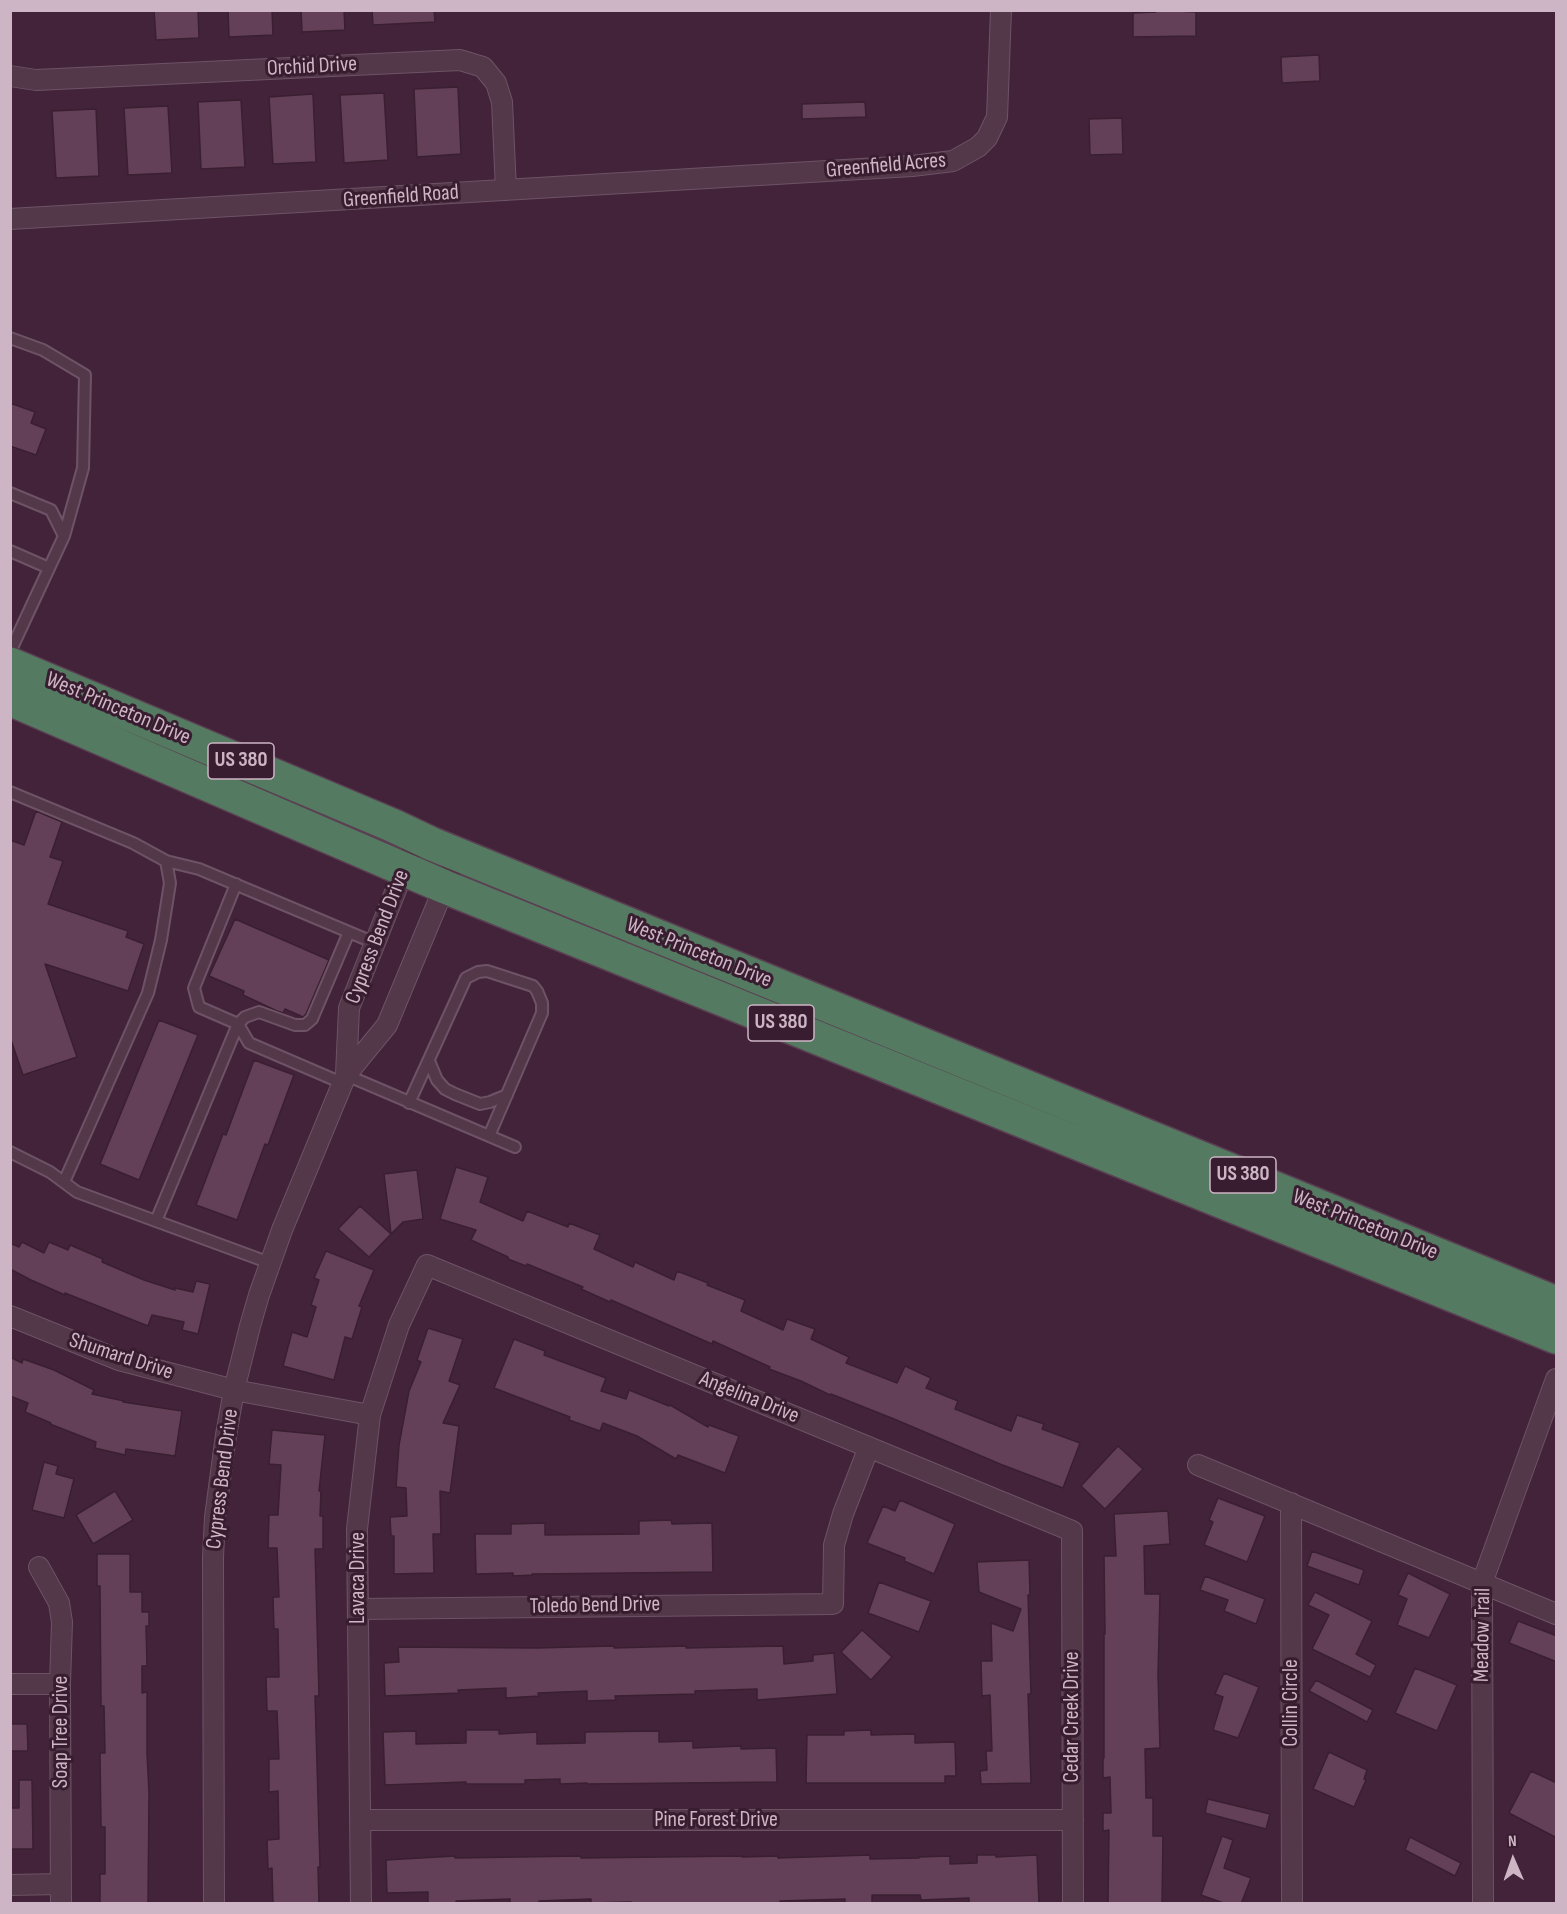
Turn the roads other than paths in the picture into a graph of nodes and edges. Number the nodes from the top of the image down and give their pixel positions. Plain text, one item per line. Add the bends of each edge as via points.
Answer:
1 (1001, 10) edge
2 (10, 76) edge
3 (792, 174) joint
4 (506, 190) junction
5 (10, 219) edge
6 (10, 338) edge
7 (10, 493) edge
8 (64, 536) junction
9 (10, 551) edge
10 (49, 568) junction
11 (10, 652) edge
12 (10, 664) edge
13 (10, 699) edge
14 (10, 792) edge
15 (417, 837) junction
16 (458, 854) junction
17 (166, 861) junction
18 (405, 868) junction
19 (236, 885) junction
20 (445, 886) junction
21 (349, 932) junction
22 (375, 943) junction
23 (238, 1024) junction
24 (429, 1061) junction
25 (344, 1079) junction
26 (507, 1095) junction
27 (409, 1103) junction
28 (489, 1136) junction
29 (515, 1147) dead end
30 (10, 1152) edge
31 (64, 1182) junction
32 (156, 1221) junction
33 (270, 1263) junction
34 (427, 1265) joint
35 (1557, 1303) edge
36 (10, 1316) edge
37 (1557, 1337) edge
38 (1557, 1379) edge
39 (234, 1390) junction
40 (370, 1415) junction
41 (869, 1447) junction
42 (1198, 1465) dead end
43 (1291, 1503) junction
44 (1072, 1531) joint
45 (39, 1567) dead end
46 (1482, 1582) junction
47 (358, 1609) junction
48 (1557, 1614) edge
49 (10, 1684) edge
50 (60, 1684) junction
51 (360, 1820) junction
52 (1073, 1820) junction
53 (10, 1885) edge
54 (61, 1894) edge
55 (214, 1904) edge
56 (361, 1904) edge
57 (1073, 1904) edge
58 (1292, 1904) edge
59 (1483, 1904) edge

1 - 3 street, Greenfield Acres via 997,117 978,147 953,161 935,164
2 - 4 street, Orchid Drive via 36,80 460,60 483,67 496,83 502,102
3 - 4 street, Greenfield Road
4 - 5 street, Greenfield Road
6 - 8 lane via 43,350 85,375 83,468
7 - 8 lane via 51,510
8 - 10 lane
9 - 10 lane
10 - 11 lane
12 - 15 highway, West Princeton Drive / US 380
13 - 18 highway, West Princeton Drive / US 380
14 - 17 lane via 133,843
15 - 16 highway, West Princeton Drive / US 380
15 - 18 street, Cypress Bend Drive
16 - 20 street, Cypress Bend Drive
16 - 35 highway, West Princeton Drive / US 380
17 - 19 lane via 199,869
17 - 31 lane via 170,883 148,993
18 - 20 highway, West Princeton Drive / US 380
18 - 22 street, Cypress Bend Drive
19 - 21 lane
19 - 23 lane via 194,988 199,1007
20 - 25 street, Cypress Bend Drive via 387,1025
20 - 37 highway, West Princeton Drive / US 380
21 - 22 lane
21 - 23 lane via 312,1019 305,1025 258,1012
22 - 25 street, Cypress Bend Drive via 349,1008
23 - 25 lane via 249,1043
23 - 32 lane
24 - 26 lane via 437,1080 455,1094 480,1104
24 - 26 lane via 466,978 487,971 533,986 542,1003 542,1013
24 - 27 lane
25 - 27 lane
25 - 33 street, Cypress Bend Drive
26 - 28 lane
27 - 28 lane
28 - 29 lane
30 - 31 lane
31 - 32 lane via 78,1192
32 - 33 lane
33 - 39 street, Cypress Bend Drive
34 - 40 street, Lavaca Drive via 399,1326
34 - 41 street, Angelina Drive
36 - 39 street, Shumard Drive via 119,1360
38 - 46 street, Meadow Trail
39 - 40 street, Shumard Drive
39 - 55 street, Cypress Bend Drive via 220,1476 213,1557
40 - 47 street, Lavaca Drive via 357,1529
41 - 44 street, Angelina Drive
41 - 47 street, Toledo Bend Drive via 834,1545 833,1604
42 - 43 street
43 - 46 street
43 - 58 street, Collin Circle
44 - 52 street, Cedar Creek Drive
45 - 50 street, Soap Tree Drive via 59,1603
46 - 48 street
46 - 59 street, Meadow Trail
47 - 51 street, Lavaca Drive
49 - 50 street
50 - 54 street, Soap Tree Drive
51 - 52 street, Pine Forest Drive
51 - 56 street, Lavaca Drive
52 - 57 street, Cedar Creek Drive
53 - 54 street

